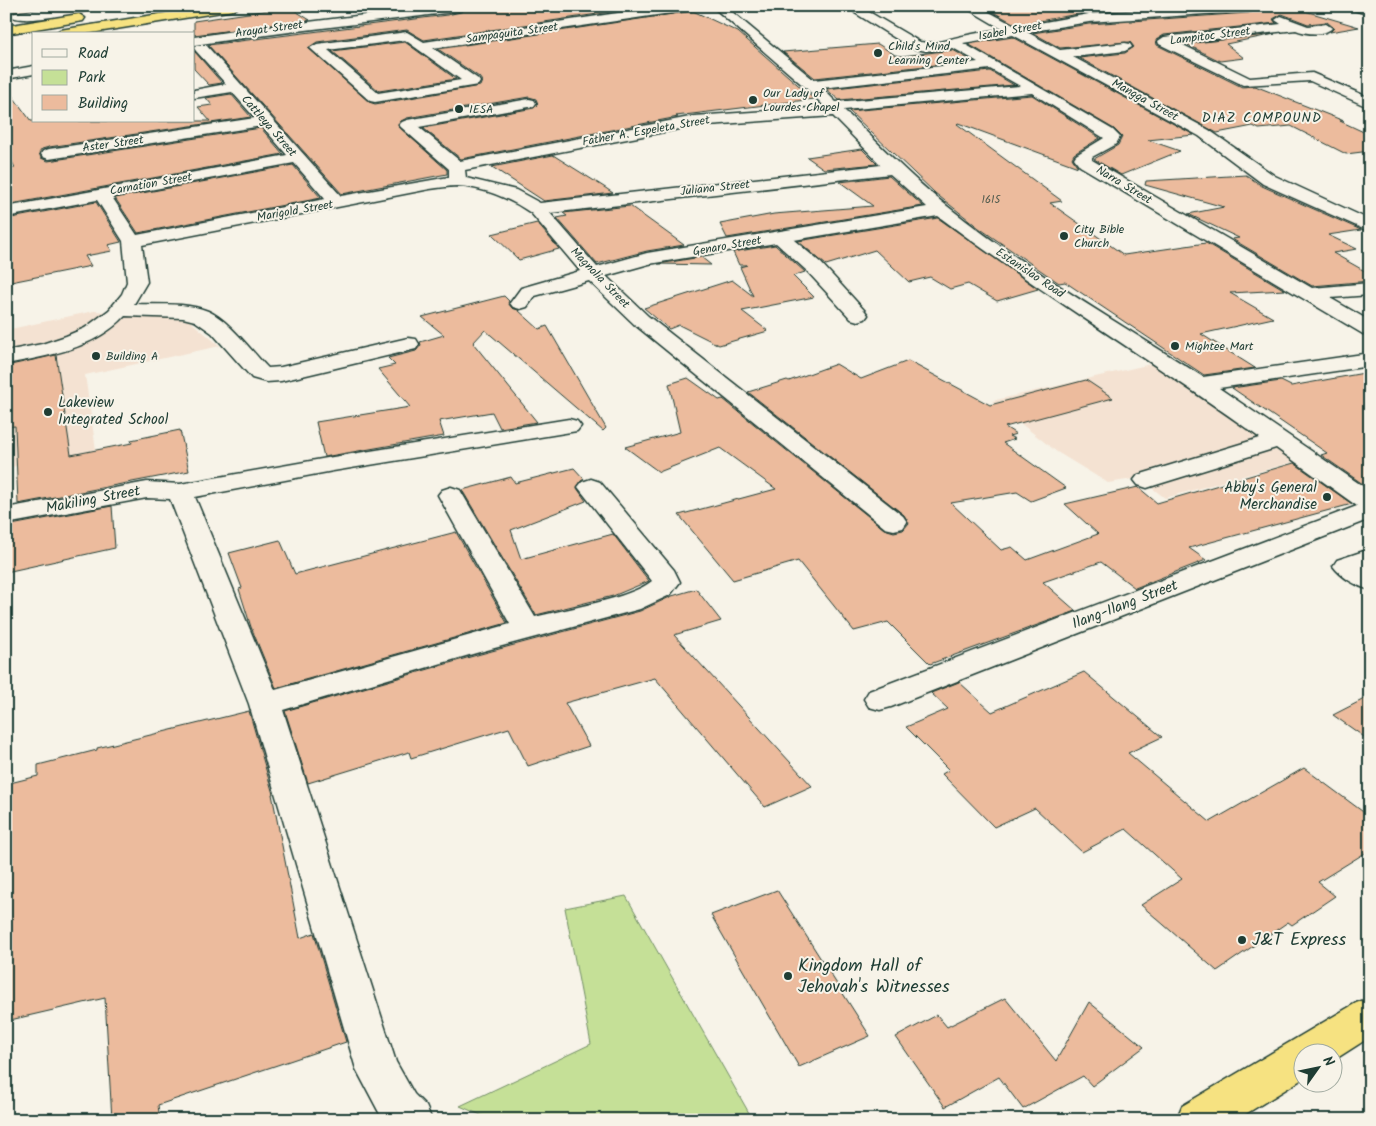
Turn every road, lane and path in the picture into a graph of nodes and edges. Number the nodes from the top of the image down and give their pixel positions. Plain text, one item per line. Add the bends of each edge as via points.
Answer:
1 (27, 6) edge
2 (59, 6) edge
3 (84, 6) edge
4 (157, 6) edge
5 (234, 6) edge
6 (363, 6) edge
7 (464, 6) edge
8 (691, 6) edge
9 (718, 6) edge
10 (969, 6) edge
11 (1166, 6) edge
12 (1355, 6) edge
13 (1250, 8) edge
14 (425, 9) edge
15 (647, 9) edge
16 (859, 10) dead end
17 (1073, 10) dead end
18 (1370, 10) edge
19 (307, 12) dead end
20 (1181, 12) junction
21 (1273, 16) dead end
22 (8, 17) edge
23 (379, 18) junction
24 (1088, 18) junction
25 (321, 22) junction
26 (1298, 26) junction
27 (1326, 28) dead end
28 (1016, 31) junction
29 (72, 32) edge
30 (32, 38) edge
31 (6, 42) edge
32 (955, 44) junction
33 (422, 46) junction
34 (921, 46) junction
35 (1125, 47) dead end
36 (899, 48) dead end
37 (199, 52) edge
38 (1060, 54) junction
39 (1274, 64) dead end
40 (992, 65) junction
41 (32, 70) edge
42 (6, 75) edge
43 (1299, 78) junction
44 (811, 85) junction
45 (235, 87) junction
46 (1035, 89) junction
47 (195, 94) edge
48 (1368, 102) edge
49 (529, 103) dead end
50 (835, 109) junction
51 (266, 121) junction
52 (49, 154) dead end
53 (296, 158) junction
54 (894, 169) junction
55 (458, 174) junction
56 (100, 193) junction
57 (338, 203) junction
58 (537, 209) junction
59 (941, 210) junction
60 (6, 212) edge
61 (1370, 227) edge
62 (780, 237) junction
63 (132, 241) junction
64 (592, 273) junction
65 (1370, 289) edge
66 (1306, 294) junction
67 (520, 303) dead end
68 (120, 310) junction
69 (858, 315) dead end
70 (1370, 330) edge
71 (408, 344) dead end
72 (6, 358) edge
73 (1370, 359) edge
74 (1199, 384) junction
75 (569, 426) dead end
76 (1278, 440) junction
77 (1147, 480) dead end
78 (591, 487) dead end
79 (180, 492) junction
80 (451, 495) dead end
81 (1370, 503) edge
82 (1370, 510) edge
83 (6, 516) edge
84 (894, 522) dead end
85 (1370, 557) edge
86 (1370, 580) edge
87 (527, 628) junction
88 (880, 699) dead end
89 (265, 704) junction
90 (1370, 1016) edge
91 (1324, 1044) edge
92 (1294, 1062) edge
93 (411, 1120) edge
94 (1197, 1120) edge

1 - 22 street
2 - 22 street
3 - 22 street
4 - 22 highway
5 - 29 highway
6 - 23 street
7 - 14 street, Arayat Street
8 - 15 street, Sampaguita Street
9 - 44 street, Estanislao Road
10 - 28 street, Mangga Street
11 - 20 street
12 - 18 street
13 - 20 street, Isabel Street
14 - 23 street, Arayat Street
15 - 33 street, Sampaguita Street
16 - 34 street
17 - 24 street
19 - 25 street
20 - 24 street, Isabel Street
21 - 26 street
23 - 25 street, Arayat Street
24 - 28 street, Isabel Street
25 - 37 street, Arayat Street via 246,32
26 - 27 street via 1307,30
26 - 43 street, Lampitoc Street via 1164,41 1248,82
28 - 32 street, Isabel Street via 961,40
28 - 38 street, Mangga Street
30 - 31 highway
32 - 34 street
32 - 40 street, Narra Street
33 - 33 street via 473,82 375,98 317,48 407,36
34 - 36 street
35 - 38 street
37 - 45 street, Cattleya Street
38 - 61 street, Mangga Street via 1204,133 1269,180
39 - 43 street
40 - 44 street
40 - 46 street, Narra Street
41 - 42 street
43 - 48 street, Lampitoc Street via 1312,77
44 - 50 street, Estanislao Road
45 - 47 street
45 - 51 street, Cattleya Street
46 - 50 street, Father A. Espeleta Street
46 - 66 street, Narra Street via 1112,138 1086,154 1082,158 1086,163
49 - 55 street, Magnolia Street via 407,125
50 - 54 street, Estanislao Road
50 - 55 street, Father A. Espeleta Street via 695,121
51 - 52 street, Aster Street
51 - 53 street, Cattleya Street
53 - 56 street, Carnation Street
53 - 57 street, Cattleya Street
54 - 58 street, Juliana Street
54 - 59 street, Estanislao Road
55 - 57 street, Marigold Street via 430,184
55 - 58 street, Magnolia Street via 505,191
56 - 60 street, Carnation Street
56 - 63 street
57 - 63 street, Marigold Street
58 - 64 street, Magnolia Street
59 - 62 street, Genaro Street
59 - 74 street, Estanislao Road via 1013,263
62 - 64 street, Genaro Street via 647,259
62 - 69 street via 814,267
63 - 68 street via 137,282
64 - 67 street, Genaro Street via 528,292
64 - 84 street, Magnolia Street via 641,320
65 - 66 street
66 - 70 street, Narra Street
68 - 71 street via 183,312 202,316 219,329 253,367 266,375
68 - 72 street via 74,342
73 - 74 street
74 - 76 street, Estanislao Road
75 - 79 street, Makiling Street
76 - 77 street
76 - 81 street, Estanislao Road
78 - 87 street via 666,582 652,594
79 - 83 street, Makiling Street via 147,490
79 - 89 street
80 - 87 street
82 - 88 street, Ilang-Ilang Street
85 - 86 street via 1347,566
87 - 89 street
89 - 93 street via 376,1070 399,1108
90 - 91 highway
92 - 94 highway

